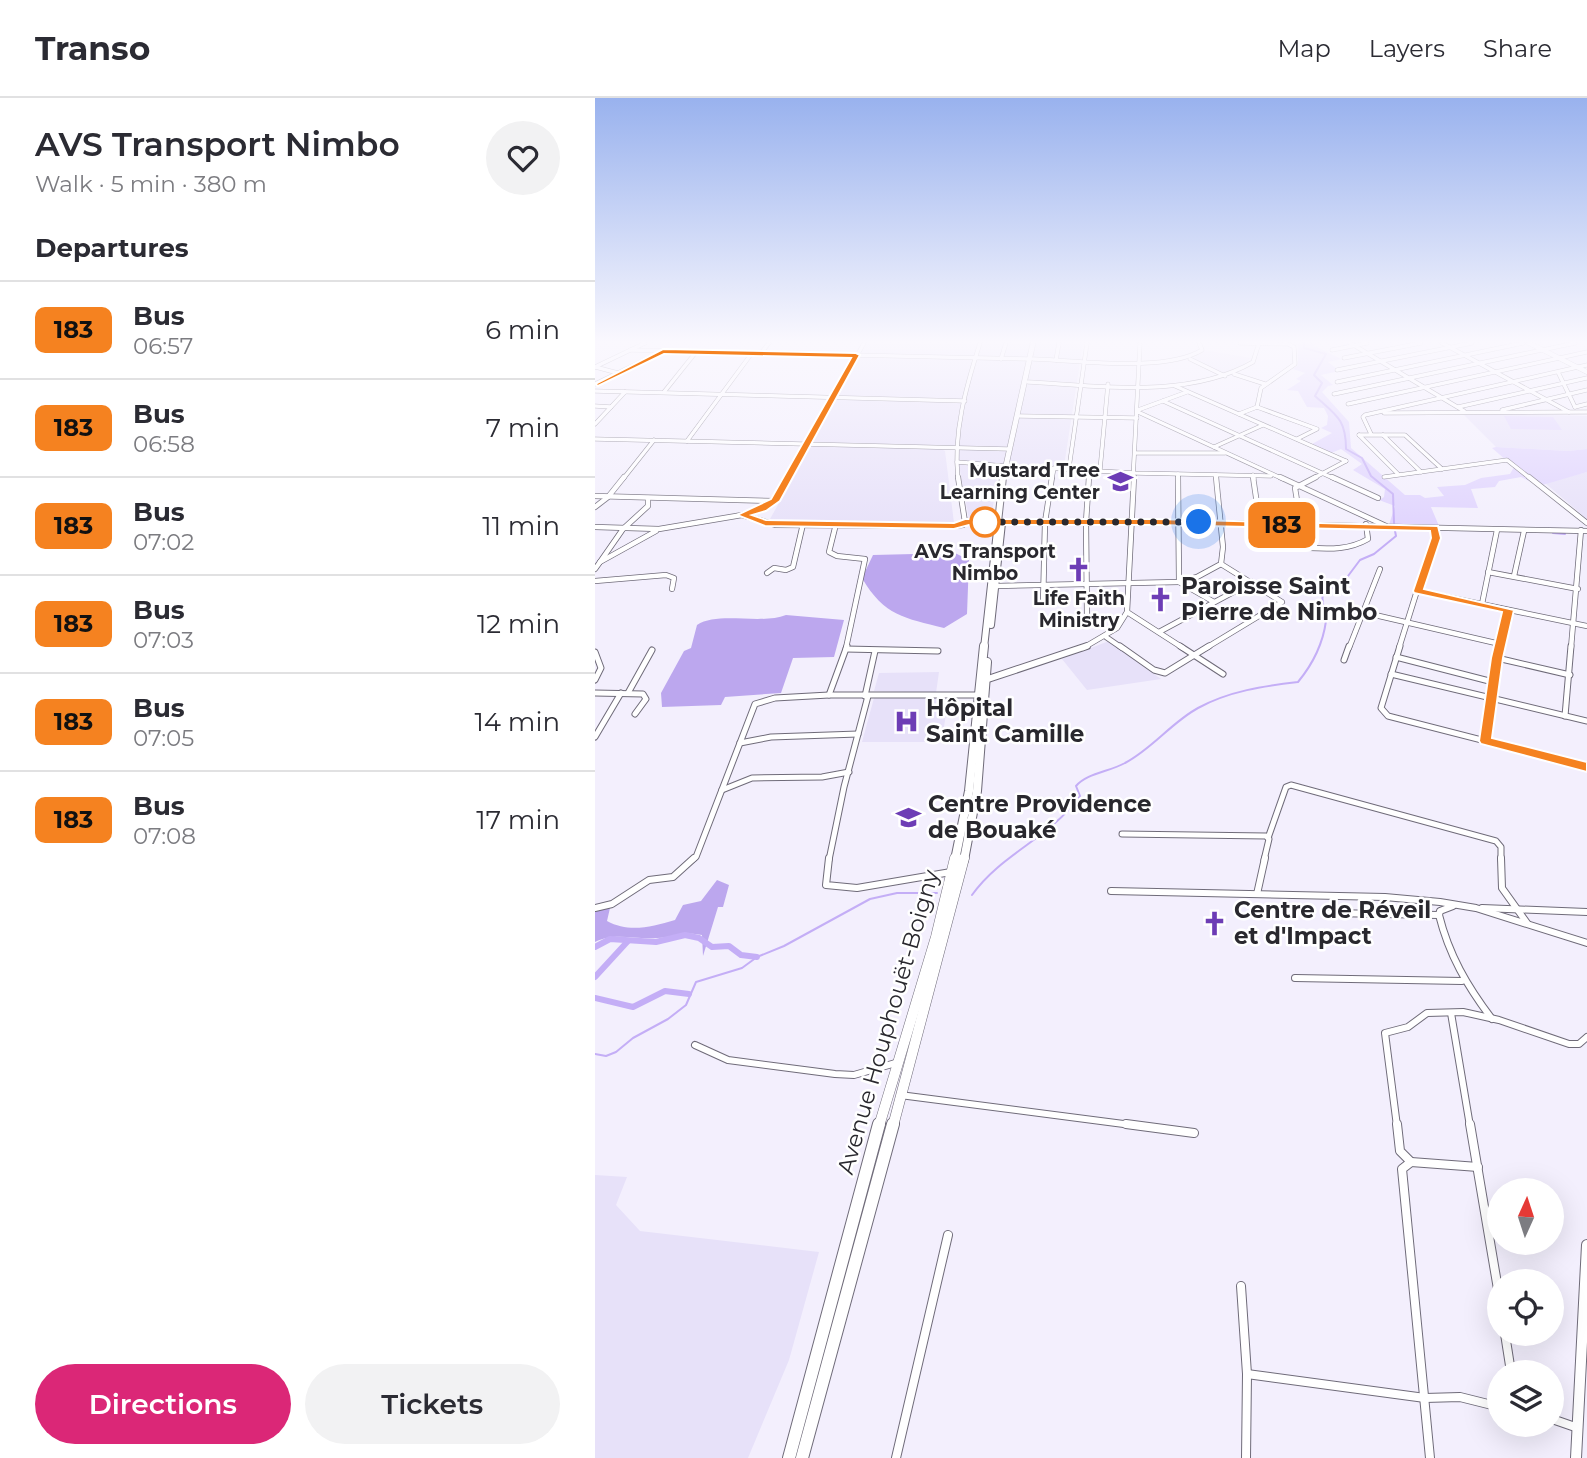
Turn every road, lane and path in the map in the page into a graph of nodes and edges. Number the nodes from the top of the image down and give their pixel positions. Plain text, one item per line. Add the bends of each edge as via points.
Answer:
1 (602, 406) edge
2 (712, 406) edge
3 (828, 406) edge
4 (964, 406) edge
5 (1019, 406) edge
6 (1022, 406) edge
7 (1078, 406) edge
8 (1106, 406) edge
9 (1137, 406) edge
10 (1151, 406) edge
11 (1175, 406) edge
12 (1221, 406) edge
13 (1404, 406) edge
14 (1517, 406) edge
15 (1558, 406) edge
16 (611, 407) joint
17 (1257, 407) joint
18 (1458, 407) edge
19 (1575, 407) edge
20 (1565, 410) junction
21 (1464, 411) junction
22 (1492, 412) junction
23 (1587, 412) edge
24 (1137, 413) junction
25 (1374, 413) junction
26 (1570, 413) junction
27 (1239, 414) junction
28 (1020, 416) junction
29 (1105, 417) junction
30 (1077, 418) junction
31 (595, 424) edge
32 (1263, 425) junction
33 (1371, 434) junction
34 (1383, 434) junction
35 (1240, 436) junction
36 (595, 439) edge
37 (1297, 439) junction
38 (654, 440) junction
39 (687, 441) junction
40 (807, 444) junction
41 (1214, 447) junction
42 (958, 448) junction
43 (1008, 449) junction
44 (1136, 453) junction
45 (1225, 453) junction
46 (957, 462) junction
47 (1007, 466) junction
48 (1054, 468) junction
49 (1069, 468) junction
50 (1090, 469) junction
51 (1441, 469) junction
52 (1100, 470) junction
53 (1421, 472) junction
54 (1135, 473) junction
55 (1324, 473) junction
56 (1178, 474) junction
57 (1216, 475) junction
58 (1253, 475) junction
59 (1399, 475) junction
60 (1275, 476) junction
61 (1384, 477) dead end
62 (1298, 487) junction
63 (595, 496) edge
64 (608, 496) junction
65 (647, 498) junction
66 (1378, 498) dead end
67 (775, 501) junction
68 (595, 507) edge
69 (742, 515) junction
70 (1364, 518) junction
71 (965, 522) junction
72 (1000, 522) junction
73 (1045, 522) junction
74 (1086, 522) junction
75 (1134, 522) junction
76 (1178, 522) junction
77 (1220, 523) junction
78 (1587, 523) edge
79 (803, 524) junction
80 (836, 524) junction
81 (1260, 524) junction
82 (1301, 525) junction
83 (595, 527) edge
84 (1368, 527) junction
85 (1390, 528) junction
86 (1434, 528) junction
87 (623, 529) junction
88 (659, 529) junction
89 (1497, 530) junction
90 (1524, 531) junction
91 (1584, 531) edge
92 (1309, 548) dead end
93 (600, 562) junction
94 (1221, 564) junction
95 (595, 569) edge
96 (1380, 569) dead end
97 (1488, 572) junction
98 (767, 573) dead end
99 (1514, 576) junction
100 (595, 582) edge
101 (1179, 582) junction
102 (1252, 582) junction
103 (1129, 583) junction
104 (1042, 584) junction
105 (1087, 584) junction
106 (996, 586) junction
107 (672, 589) dead end
108 (1578, 589) junction
109 (1418, 591) junction
110 (1214, 602) junction
111 (1042, 604) dead end
112 (1482, 604) junction
113 (1508, 610) junction
114 (1127, 612) junction
115 (1362, 612) junction
116 (1087, 616) dead end
117 (1407, 623) junction
118 (1574, 623) junction
119 (1587, 626) edge
120 (1159, 632) junction
121 (1106, 637) junction
122 (1500, 644) junction
123 (846, 649) junction
124 (652, 650) dead end
125 (876, 651) junction
126 (938, 651) dead end
127 (595, 652) edge
128 (1193, 654) junction
129 (1396, 657) junction
130 (1497, 658) junction
131 (1344, 660) dead end
132 (1223, 674) dead end
133 (1391, 674) junction
134 (1570, 675) junction
135 (595, 680) edge
136 (983, 681) junction
137 (1493, 682) junction
138 (595, 693) edge
139 (624, 693) junction
140 (829, 695) junction
141 (978, 695) junction
142 (867, 696) junction
143 (1491, 698) junction
144 (635, 714) dead end
145 (1565, 716) junction
146 (1587, 721) edge
147 (858, 734) junction
148 (595, 737) edge
149 (1485, 741) junction
150 (740, 743) junction
151 (1587, 767) edge
152 (849, 772) junction
153 (722, 790) junction
154 (1122, 834) dead end
155 (1268, 838) junction
156 (951, 872) junction
157 (1111, 891) dead end
158 (1257, 894) junction
159 (1460, 905) junction
160 (595, 908) edge
161 (1476, 908) junction
162 (1515, 908) junction
163 (1587, 912) edge
164 (1330, 913) dead end
165 (1439, 915) junction
166 (1528, 923) junction
167 (1587, 943) edge
168 (1295, 978) dead end
169 (1462, 981) junction
170 (1451, 1013) junction
171 (1493, 1020) junction
172 (1587, 1037) edge
173 (695, 1045) dead end
174 (899, 1062) junction
175 (890, 1094) junction
176 (902, 1095) junction
177 (1194, 1133) dead end
178 (1411, 1162) junction
179 (1478, 1167) junction
180 (948, 1236) dead end
181 (1587, 1245) edge
182 (1495, 1269) edge
183 (1241, 1286) dead end
184 (1247, 1374) junction
185 (1425, 1398) junction
186 (1487, 1404) edge
187 (1564, 1423) edge
188 (1578, 1428) junction
189 (789, 1458) edge
190 (803, 1458) edge
191 (896, 1458) edge
192 (1246, 1458) edge
193 (1430, 1458) edge
194 (1576, 1458) edge

1 - 16 street
2 - 39 street
3 - 40 street
4 - 42 street
5 - 43 highway, Avenue Houphouët-Boigny
6 - 28 highway, Avenue Houphouët-Boigny
7 - 30 street
8 - 29 street
9 - 24 street
10 - 24 street
11 - 35 street
12 - 27 street
13 - 25 street
14 - 22 street
15 - 20 street
16 - 31 street
17 - 27 street
17 - 37 street via 1317,429
18 - 21 street
19 - 20 street
20 - 26 street
21 - 22 street
21 - 25 street
22 - 26 street
23 - 26 street
24 - 29 street
24 - 41 street
24 - 44 street
25 - 33 street via 1363,416
27 - 32 street
28 - 30 street
28 - 47 highway, Avenue Houphouët-Boigny
29 - 30 street
29 - 52 street
30 - 49 street
32 - 35 street
32 - 37 street
33 - 34 street
33 - 59 street via 1359,436
34 - 51 street via 1405,435
34 - 53 street
35 - 41 street
35 - 55 street
36 - 38 street
37 - 55 street via 1346,461
38 - 39 street
38 - 64 street
39 - 40 street
40 - 42 street
40 - 67 street
41 - 45 street
42 - 43 street
42 - 46 street
43 - 47 highway, Avenue Houphouët-Boigny
44 - 45 street
44 - 54 street
45 - 60 street
46 - 47 street
46 - 71 street
47 - 48 street
47 - 72 highway, Avenue Houphouët-Boigny
48 - 49 street
48 - 73 street
49 - 50 street
50 - 52 street
50 - 74 street
51 - 53 street
51 - 78 street via 1507,460
52 - 54 street
53 - 59 street
54 - 56 street
54 - 75 street
55 - 62 street
55 - 66 street
56 - 57 street
56 - 76 street
57 - 58 street
57 - 77 street
58 - 60 street
58 - 81 street
59 - 61 street
60 - 62 street
62 - 70 street
62 - 82 street via 1294,490
63 - 64 street
64 - 65 street
64 - 68 street
65 - 67 street
65 - 87 street via 648,506
67 - 69 street
69 - 79 street via 776,525
69 - 88 street
70 - 84 street
70 - 85 street
71 - 72 street
71 - 80 street via 954,526
72 - 73 street
72 - 106 highway, Avenue Houphouët-Boigny
72 - 136 highway, Avenue Houphouët-Boigny
73 - 74 street
73 - 104 street
74 - 75 street
74 - 105 street
75 - 76 street
75 - 103 street
76 - 77 street
76 - 101 street
77 - 81 street
77 - 94 street
79 - 80 street
79 - 98 street via 793,567
80 - 123 street via 829,552 865,559
81 - 82 street
82 - 84 street
83 - 87 street
84 - 85 street
84 - 92 street via 1368,539 1352,549
85 - 86 street
86 - 89 street
86 - 109 street via 1436,538
87 - 88 street
87 - 93 street
88 - 93 street
89 - 90 street
89 - 97 street
90 - 91 street
90 - 99 street
91 - 108 street
93 - 95 street
94 - 101 street
94 - 102 street
96 - 115 street
97 - 99 street
97 - 112 street
99 - 108 street
100 - 107 street via 666,575 674,578
101 - 103 street
101 - 110 street
102 - 110 street
102 - 128 street via 1282,602
103 - 105 street
103 - 114 street
104 - 105 street
104 - 106 street
104 - 111 street
105 - 116 street
106 - 136 highway, Avenue Houphouët-Boigny
108 - 118 street
109 - 112 street
109 - 117 street
110 - 120 street
112 - 113 street
113 - 118 street
113 - 122 street
114 - 120 street
114 - 121 street
115 - 117 street
115 - 131 street
117 - 122 street
117 - 129 street
118 - 119 street
118 - 134 street
120 - 128 street
121 - 128 street via 1159,673
121 - 136 street
122 - 130 street
123 - 125 street
123 - 140 street
124 - 139 street
125 - 126 street
125 - 142 street
127 - 135 street via 601,668
128 - 132 street
129 - 133 street
129 - 137 street
130 - 134 street
130 - 137 street
133 - 143 street
133 - 149 street via 1381,708 1388,716
134 - 145 street
136 - 141 highway, Avenue Houphouët-Boigny
136 - 176 highway, Avenue Houphouët-Boigny via 977,791 968,842
137 - 143 street
138 - 139 street
139 - 144 street via 646,696
139 - 148 street
140 - 142 street
140 - 150 street via 775,698 755,704
141 - 142 street
141 - 156 highway, Avenue Houphouët-Boigny via 969,791
142 - 147 street
143 - 145 street
143 - 149 street
145 - 146 street
147 - 150 street via 771,737
147 - 152 street
149 - 151 street
150 - 153 street
152 - 153 street via 752,778
152 - 156 street via 826,885 857,888
153 - 160 street via 696,857 673,877 649,880 612,904
154 - 155 street
155 - 158 street
155 - 162 street via 1286,787 1291,785 1496,841 1501,847 1501,888
156 - 174 highway, Avenue Houphouët-Boigny
157 - 158 street
158 - 159 street via 1385,897
159 - 161 street
159 - 165 street
161 - 162 street
161 - 166 street
162 - 163 street
162 - 166 street
164 - 165 street
165 - 169 street via 1447,950
166 - 167 street
168 - 169 street
169 - 171 street
170 - 171 street
170 - 178 street via 1422,1015 1408,1027 1385,1033 1400,1151
170 - 179 street
171 - 172 street via 1569,1044 1579,1044
173 - 174 street via 728,1060 854,1076
174 - 175 highway, Avenue Houphouët-Boigny
175 - 176 street
175 - 189 highway, Avenue Houphouët-Boigny
176 - 177 street
176 - 190 highway, Avenue Houphouët-Boigny
178 - 179 street
178 - 185 street via 1402,1169
179 - 182 street
180 - 191 street
181 - 188 main road
183 - 184 street
184 - 185 street
184 - 192 street
185 - 186 street via 1460,1397
185 - 193 street
187 - 188 street
188 - 194 main road

